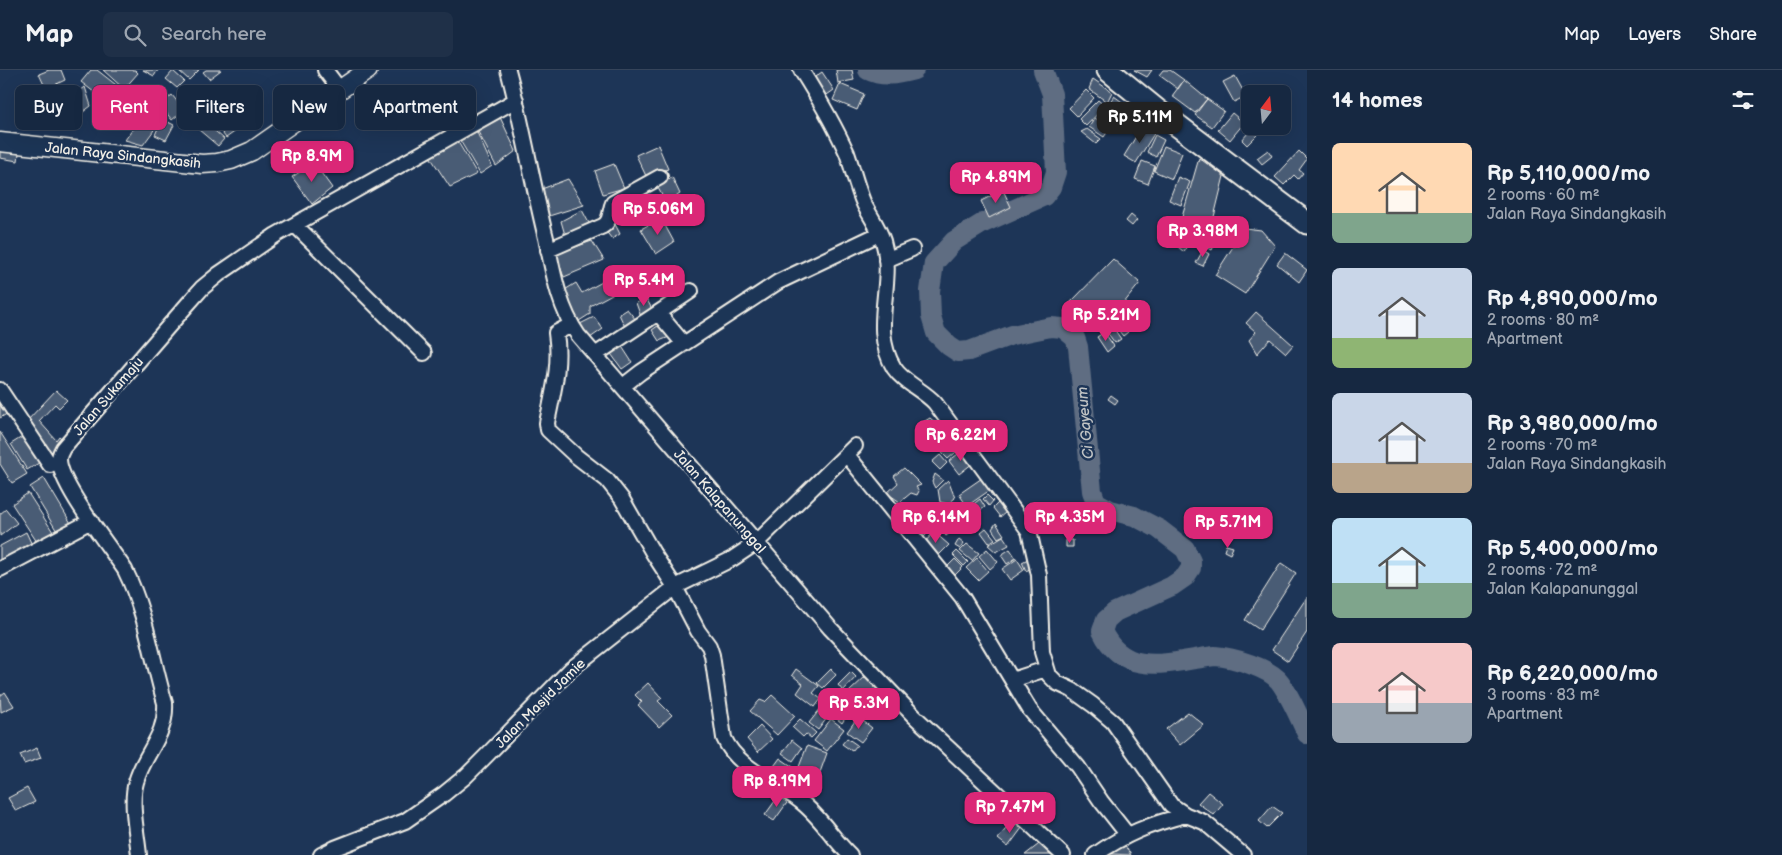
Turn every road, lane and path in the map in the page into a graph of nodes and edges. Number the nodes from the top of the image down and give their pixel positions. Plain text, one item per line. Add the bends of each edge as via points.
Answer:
1 (324, 70) edge
2 (368, 70) edge
3 (508, 70) edge
4 (801, 70) edge
5 (1108, 70) edge
6 (336, 85) edge
7 (345, 86) edge
8 (516, 100) junction
9 (282, 130) edge
10 (0, 142) edge
11 (660, 177) dead end
12 (1307, 223) edge
13 (295, 225) junction
14 (880, 234) junction
15 (912, 248) dead end
16 (548, 250) junction
17 (886, 260) junction
18 (691, 291) dead end
19 (658, 313) junction
20 (563, 329) junction
21 (684, 344) junction
22 (424, 353) dead end
23 (595, 354) junction
24 (623, 386) junction
25 (0, 390) edge
26 (50, 465) dead end
27 (91, 521) junction
28 (756, 543) junction
29 (0, 569) edge
30 (675, 586) junction
31 (1043, 670) junction
32 (1012, 680) junction
33 (1182, 816) junction
34 (1128, 834) junction
35 (139, 855) edge
36 (321, 855) edge
37 (850, 855) edge
38 (1063, 855) edge
39 (1095, 855) edge
40 (1243, 855) edge

1 - 6 street
2 - 7 main road, Jalan Raya Sindangkasih
3 - 8 street, Jalan Kalapanunggal
4 - 14 street via 835,127 864,204
5 - 12 highway
8 - 13 street, Jalan Sukamaju
8 - 16 street, Jalan Kalapanunggal
9 - 10 main road, Jalan Raya Sindangkasih via 252,151 217,163 185,163
11 - 16 street via 613,203 608,223
13 - 22 street
13 - 27 street, Jalan Sukamaju via 252,251 202,288 63,448 59,460 67,484
14 - 17 street
14 - 21 street via 778,282
15 - 17 street
16 - 20 street, Jalan Kalapanunggal
17 - 31 street via 883,334 895,370 935,402 1029,531 1039,575
18 - 19 street
19 - 21 street
19 - 23 street
20 - 23 street, Jalan Kalapanunggal
20 - 30 street via 548,430 613,486
21 - 24 street
23 - 24 street, Jalan Kalapanunggal
24 - 28 street, Jalan Kalapanunggal
25 - 26 street
27 - 29 street
27 - 35 street, Jalan Sukamaju via 132,584 165,704 163,725 134,788
28 - 30 street, Jalan Masjid Jamie
28 - 32 street, Jalan Masjid Jamie via 851,450 962,596
28 - 38 street, Jalan Kalapanunggal via 830,628 914,716
30 - 36 street, Jalan Masjid Jamie via 571,669 487,756 444,794 405,821
30 - 37 street via 712,655 728,747 740,760 801,801
31 - 32 street
31 - 33 street via 1113,722 1165,798
32 - 34 street via 1030,710
33 - 34 street
33 - 40 street via 1204,822
34 - 39 street

